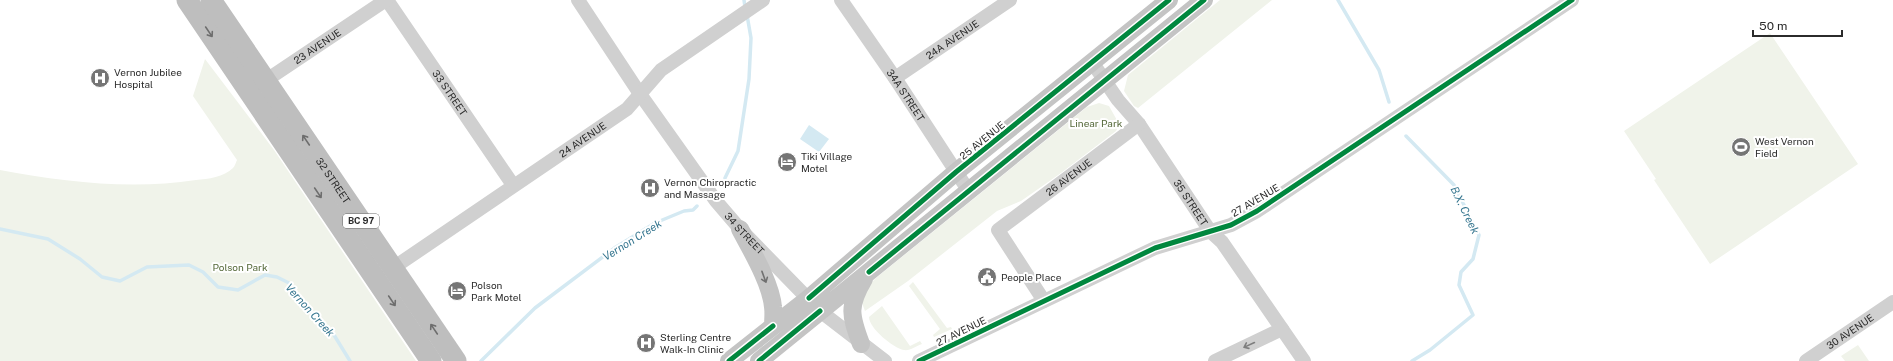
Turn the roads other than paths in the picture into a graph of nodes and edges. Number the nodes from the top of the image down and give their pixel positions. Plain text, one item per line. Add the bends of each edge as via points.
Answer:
1 (187, 0) edge
2 (211, 0) edge
3 (386, 0) edge
4 (578, 0) edge
5 (763, 0) edge
6 (841, 0) edge
7 (1010, 0) edge
8 (1169, 0) edge
9 (1204, 0) edge
10 (1572, 0) edge
11 (1092, 62) junction
12 (895, 78) junction
13 (1104, 81) junction
14 (257, 86) junction
15 (640, 94) junction
16 (1138, 124) junction
17 (956, 172) junction
18 (513, 185) junction
19 (968, 190) junction
20 (740, 229) junction
21 (1210, 231) junction
22 (393, 268) junction
23 (869, 272) junction
24 (1044, 301) junction
25 (1893, 302) edge
26 (815, 304) junction
27 (774, 326) junction
28 (1282, 329) junction
29 (861, 344) junction
30 (432, 361) edge
31 (456, 361) edge
32 (729, 361) edge
33 (759, 361) edge
34 (886, 361) edge
35 (919, 361) edge
36 (1215, 361) edge
37 (1304, 361) edge
38 (1806, 361) edge

1 -> 14 highway, 32 STREET / BC 97
2 - 14 highway, 32 STREET / BC 97
3 - 14 street, 23 AVENUE
3 - 18 street, 33 STREET
4 - 15 street, 34 STREET
5 - 15 street, 24 AVENUE via 661,70
6 - 12 street, 34A STREET
7 - 12 street, 24A AVENUE
8 - 11 main road, 25 AVENUE
9 - 13 main road, 25 AVENUE
10 - 21 street, 27 AVENUE via 1257,211 1231,225
11 - 13 street, 35 STREET
11 - 17 main road, 25 AVENUE
12 - 17 street, 34A STREET
13 - 16 street, 35 STREET
13 - 19 main road, 25 AVENUE
22 -> 14 highway, 32 STREET / BC 97
14 -> 30 highway, 32 STREET / BC 97
15 - 18 street, 24 AVENUE via 627,109
15 - 20 street, 34 STREET via 716,201
16 - 21 street, 35 STREET
16 - 24 street, 26 AVENUE via 998,230
17 - 19 street, 34A STREET
17 - 26 main road, 25 AVENUE
18 - 22 street, 24 AVENUE
19 - 23 main road, 25 AVENUE
20 - 26 street, 34 STREET
20 -> 27 main road via 761,270 773,306
21 - 24 street, 27 AVENUE via 1155,248
21 - 28 street, 35 STREET via 1222,242
31 -> 22 highway, 32 STREET / BC 97
23 - 26 main road, 25 AVENUE
23 - 29 main road via 853,298 852,314
24 - 35 street, 27 AVENUE
25 - 38 street, 30 AVENUE
26 - 27 main road, 25 AVENUE
26 - 29 street, 34 STREET
26 - 33 main road, 25 AVENUE
27 - 32 main road, 25 AVENUE
28 -> 36 street
28 - 37 street, 35 STREET
29 - 34 street, 34 STREET

